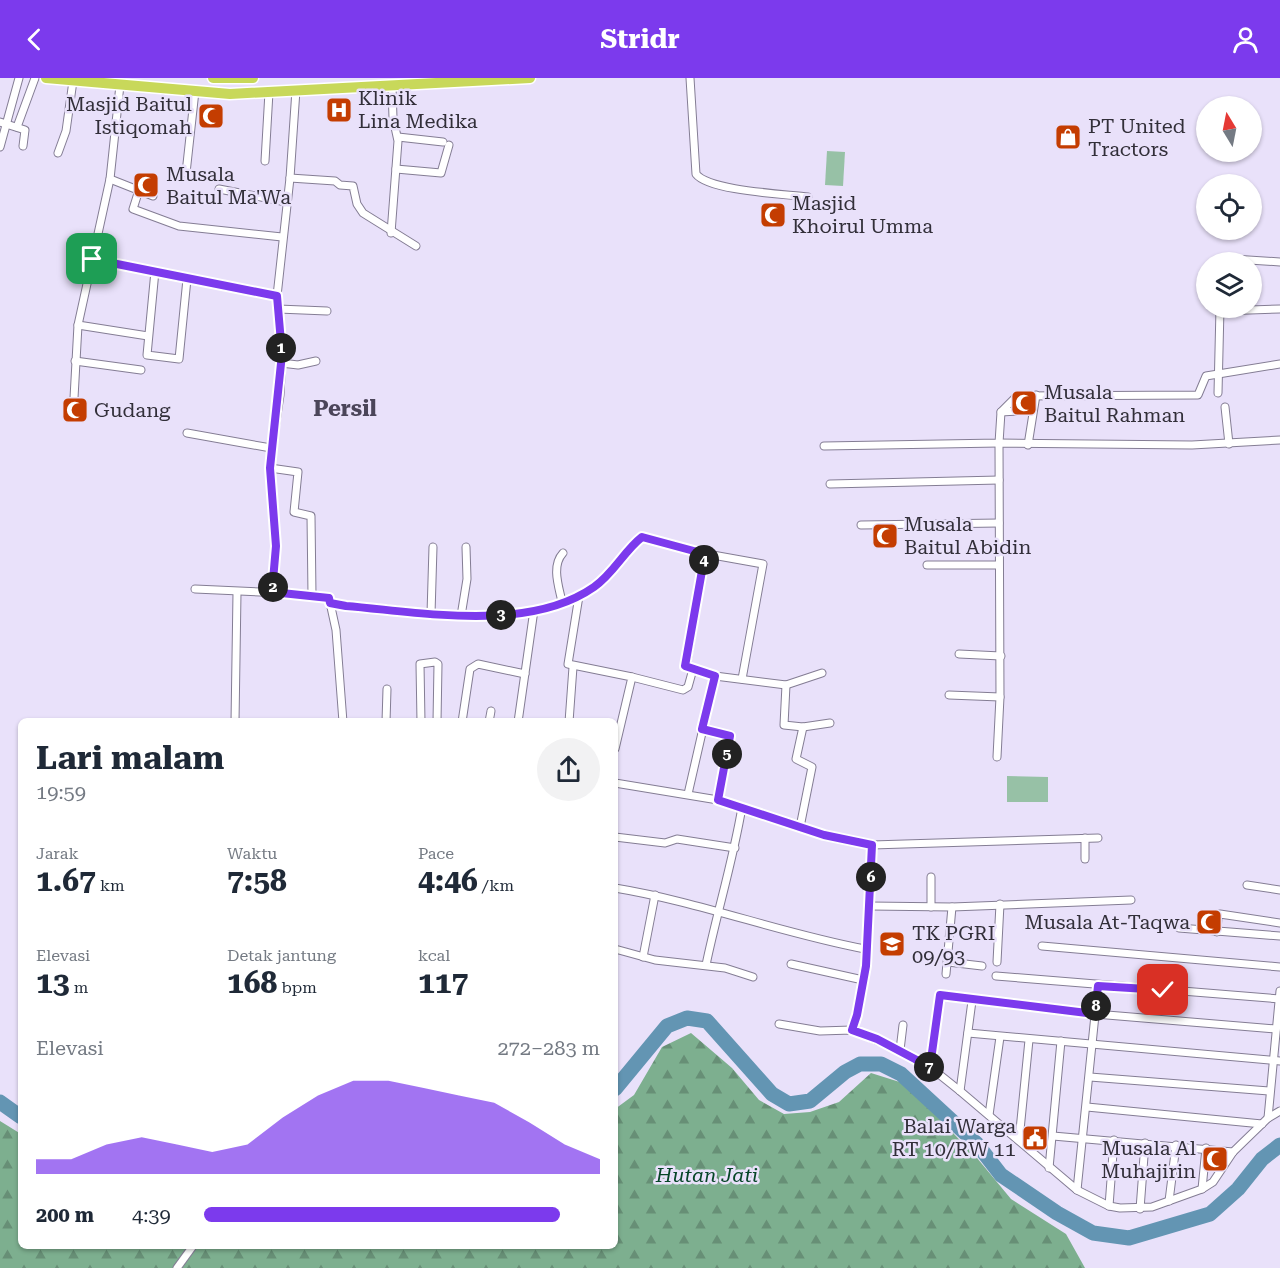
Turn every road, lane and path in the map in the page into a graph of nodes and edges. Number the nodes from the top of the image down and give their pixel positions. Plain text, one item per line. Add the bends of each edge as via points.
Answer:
1 (19, 78) edge
2 (34, 78) edge
3 (46, 78) edge
4 (213, 78) edge
5 (253, 78) edge
6 (530, 78) edge
7 (690, 78) edge
8 (73, 81) junction
9 (120, 85) junction
10 (392, 87) junction
11 (296, 90) junction
12 (195, 91) junction
13 (269, 92) junction
14 (3, 123) edge
15 (17, 127) junction
16 (398, 137) junction
17 (24, 146) dead end
18 (0, 147) edge
19 (58, 153) dead end
20 (264, 161) dead end
21 (396, 169) junction
22 (186, 173) dead end
23 (110, 178) junction
24 (290, 178) junction
25 (219, 189) dead end
26 (139, 190) junction
27 (153, 196) dead end
28 (808, 197) dead end
29 (286, 202) junction
30 (391, 233) junction
31 (282, 237) junction
32 (416, 246) dead end
33 (92, 259) junction
34 (1262, 261) edge
35 (1280, 262) edge
36 (155, 271) junction
37 (187, 279) junction
38 (277, 296) junction
39 (278, 309) junction
40 (1262, 309) edge
41 (1280, 309) edge
42 (327, 311) dead end
43 (1220, 318) edge
44 (78, 325) junction
45 (148, 336) junction
46 (75, 361) junction
47 (316, 361) dead end
48 (281, 363) junction
49 (1280, 364) edge
50 (141, 370) dead end
51 (1218, 374) junction
52 (1218, 393) dead end
53 (1036, 395) junction
54 (75, 398) dead end
55 (1226, 407) dead end
56 (1033, 410) junction
57 (1001, 412) junction
58 (187, 433) dead end
59 (1280, 440) edge
60 (999, 443) junction
61 (1229, 444) junction
62 (1028, 445) junction
63 (824, 446) dead end
64 (272, 448) junction
65 (270, 468) junction
66 (999, 480) junction
67 (830, 484) dead end
68 (999, 523) junction
69 (861, 525) dead end
70 (432, 547) dead end
71 (466, 547) dead end
72 (563, 554) dead end
73 (705, 554) junction
74 (927, 565) dead end
75 (998, 565) junction
76 (195, 589) dead end
77 (237, 592) junction
78 (272, 592) junction
79 (312, 595) junction
80 (579, 596) junction
81 (330, 601) junction
82 (562, 602) junction
83 (534, 610) junction
84 (431, 614) junction
85 (461, 616) junction
86 (959, 654) dead end
87 (1001, 656) junction
88 (573, 667) junction
89 (693, 669) junction
90 (822, 673) dead end
91 (525, 674) junction
92 (715, 676) junction
93 (632, 677) junction
94 (742, 679) junction
95 (786, 685) junction
96 (387, 689) dead end
97 (949, 695) dead end
98 (1000, 697) junction
99 (491, 711) dead end
100 (236, 718) edge
101 (343, 718) edge
102 (386, 718) edge
103 (421, 718) edge
104 (437, 718) edge
105 (463, 718) edge
106 (490, 718) edge
107 (519, 718) edge
108 (569, 718) edge
109 (830, 723) dead end
110 (802, 727) junction
111 (702, 729) junction
112 (618, 736) edge
113 (997, 757) dead end
114 (618, 783) edge
115 (688, 794) junction
116 (718, 800) junction
117 (742, 807) junction
118 (800, 827) junction
119 (618, 837) edge
120 (1085, 838) junction
121 (1098, 838) dead end
122 (872, 845) junction
123 (735, 848) junction
124 (1084, 859) dead end
125 (932, 877) dead end
126 (1247, 885) dead end
127 (618, 889) edge
128 (1280, 890) edge
129 (655, 895) junction
130 (1131, 900) dead end
131 (1000, 904) junction
132 (870, 906) junction
133 (931, 906) junction
134 (952, 907) junction
135 (717, 910) junction
136 (1280, 923) edge
137 (1179, 928) dead end
138 (1217, 932) junction
139 (1280, 936) edge
140 (1042, 946) dead end
141 (865, 949) junction
142 (618, 950) edge
143 (643, 957) junction
144 (948, 962) junction
145 (997, 962) dead end
146 (791, 964) dead end
147 (706, 965) junction
148 (982, 966) dead end
149 (1280, 967) edge
150 (946, 974) dead end
151 (996, 976) dead end
152 (753, 977) dead end
153 (863, 981) junction
154 (1098, 986) junction
155 (1280, 991) edge
156 (1280, 999) edge
157 (972, 1001) junction
158 (1095, 1014) junction
159 (779, 1024) dead end
160 (903, 1025) dead end
161 (1276, 1029) junction
162 (852, 1030) junction
163 (968, 1033) junction
164 (1000, 1037) junction
165 (1029, 1040) junction
166 (1061, 1041) junction
167 (1093, 1046) junction
168 (900, 1050) junction
169 (1277, 1060) edge
170 (930, 1067) junction
171 (1090, 1077) junction
172 (960, 1091) junction
173 (1269, 1091) junction
174 (1088, 1107) junction
175 (1280, 1112) edge
176 (989, 1115) junction
177 (1265, 1121) junction
178 (1053, 1136) junction
179 (1083, 1138) junction
180 (1018, 1140) junction
181 (1114, 1140) junction
182 (1145, 1143) junction
183 (1176, 1145) junction
184 (1206, 1148) junction
185 (1233, 1152) junction
186 (1049, 1168) junction
187 (1202, 1189) junction
188 (1077, 1190) junction
189 (1169, 1201) junction
190 (1109, 1206) junction
191 (1140, 1209) junction
192 (191, 1249) edge
193 (177, 1268) edge

1 - 14 street
2 - 15 street
3 - 8 highway
4 - 5 highway
6 - 10 highway
7 - 28 street via 696,174 700,180
8 - 9 highway
8 - 19 street via 66,131
9 - 12 highway
9 - 23 street
10 - 11 highway
10 - 16 street
11 - 13 highway
11 - 24 street
12 - 13 highway
12 - 22 street
13 - 20 street
14 - 15 street
14 - 18 street
15 - 17 street via 25,130
16 - 21 street
16 - 21 street via 446,143 441,173
21 - 30 street
23 - 26 street
23 - 33 street
24 - 29 street
24 - 30 street via 353,186 359,210
25 - 29 street
26 - 27 street
26 - 31 street via 133,209 179,225
29 - 31 street
30 - 32 street
31 - 38 street
33 - 36 street
33 - 44 street
34 - 35 street
36 - 37 street
36 - 45 street
37 - 38 street
37 - 45 street via 179,359 147,355
38 - 39 street
39 - 42 street
39 - 48 street
40 - 41 street
43 - 51 street
44 - 45 street
44 - 46 street
46 - 50 street
46 - 54 street
47 - 48 street
48 - 64 street
49 - 51 street
51 - 52 street
51 - 53 street via 1205,377 1197,395
53 - 56 street
53 - 57 street via 1016,396
55 - 61 street
56 - 57 street
56 - 62 street
57 - 60 street
58 - 64 street
59 - 61 street
60 - 62 street
60 - 63 street
60 - 66 street
61 - 62 street
64 - 65 street
65 - 78 street via 276,546
65 - 79 street via 298,472 294,512 311,516
66 - 67 street
66 - 68 street
68 - 69 street
68 - 75 street
70 - 84 street
71 - 85 street via 467,579
72 - 82 street via 556,570
73 - 80 street via 642,537 600,583
73 - 89 street via 685,665
73 - 94 street via 761,562 764,568
74 - 75 street
75 - 87 street
76 - 77 street
77 - 78 street
77 - 100 street
78 - 79 street
79 - 81 street
80 - 82 street
80 - 88 street via 567,661
81 - 84 street
81 - 101 street
82 - 83 street
83 - 85 street
83 - 91 street
84 - 85 street
86 - 87 street
87 - 98 street
88 - 93 street
88 - 108 street
89 - 92 street
89 - 93 street via 688,687 683,690
90 - 95 street
91 - 105 street via 473,666
91 - 107 street
92 - 94 street
92 - 111 street
93 - 112 street
94 - 95 street
95 - 110 street via 784,725
96 - 102 street
97 - 98 street
98 - 113 street
99 - 106 street
103 - 104 street via 420,664 438,664
109 - 110 street
110 - 118 street via 796,759 812,767
111 - 115 street
111 - 116 street via 730,736
114 - 115 street
115 - 116 street
116 - 117 street
117 - 118 street
117 - 123 street
118 - 122 street
119 - 123 street via 665,843 677,839
120 - 121 street
120 - 122 street
120 - 124 street
122 - 132 street
123 - 135 street
125 - 133 street
126 - 128 street
127 - 129 street
129 - 135 street
129 - 143 street
130 - 131 street
131 - 134 street
131 - 145 street
132 - 133 street
132 - 141 street
133 - 134 street
134 - 144 street
135 - 141 street via 814,939
135 - 147 street
136 - 138 street via 1220,914
137 - 138 street
138 - 139 street
140 - 149 street
141 - 153 street
142 - 143 street
143 - 147 street
144 - 148 street
144 - 150 street
146 - 153 street
147 - 152 street
151 - 154 street
153 - 162 street
154 - 156 street
154 - 158 street
155 - 156 street
156 - 161 street
157 - 158 street
157 - 163 street
157 - 170 street via 940,995
158 - 161 street
158 - 167 street
159 - 162 street via 820,1031
160 - 168 street
161 - 169 street
162 - 168 street
163 - 164 street
163 - 172 street
164 - 165 street
164 - 176 street
165 - 166 street
165 - 180 street
166 - 167 street
166 - 178 street
167 - 169 street
167 - 171 street
168 - 170 street
169 - 173 street
170 - 172 street
171 - 173 street
171 - 174 street
172 - 176 street
173 - 177 street
174 - 177 street
174 - 179 street
175 - 177 street
176 - 180 street
177 - 185 street
178 - 179 street
178 - 186 street
179 - 181 street
179 - 188 street
180 - 186 street
181 - 182 street
181 - 190 street
182 - 183 street
182 - 191 street
183 - 184 street
183 - 189 street
184 - 185 street
184 - 187 street
185 - 187 street via 1213,1182
186 - 188 street
187 - 189 street
188 - 190 street
189 - 191 street
190 - 191 street
192 - 193 street

